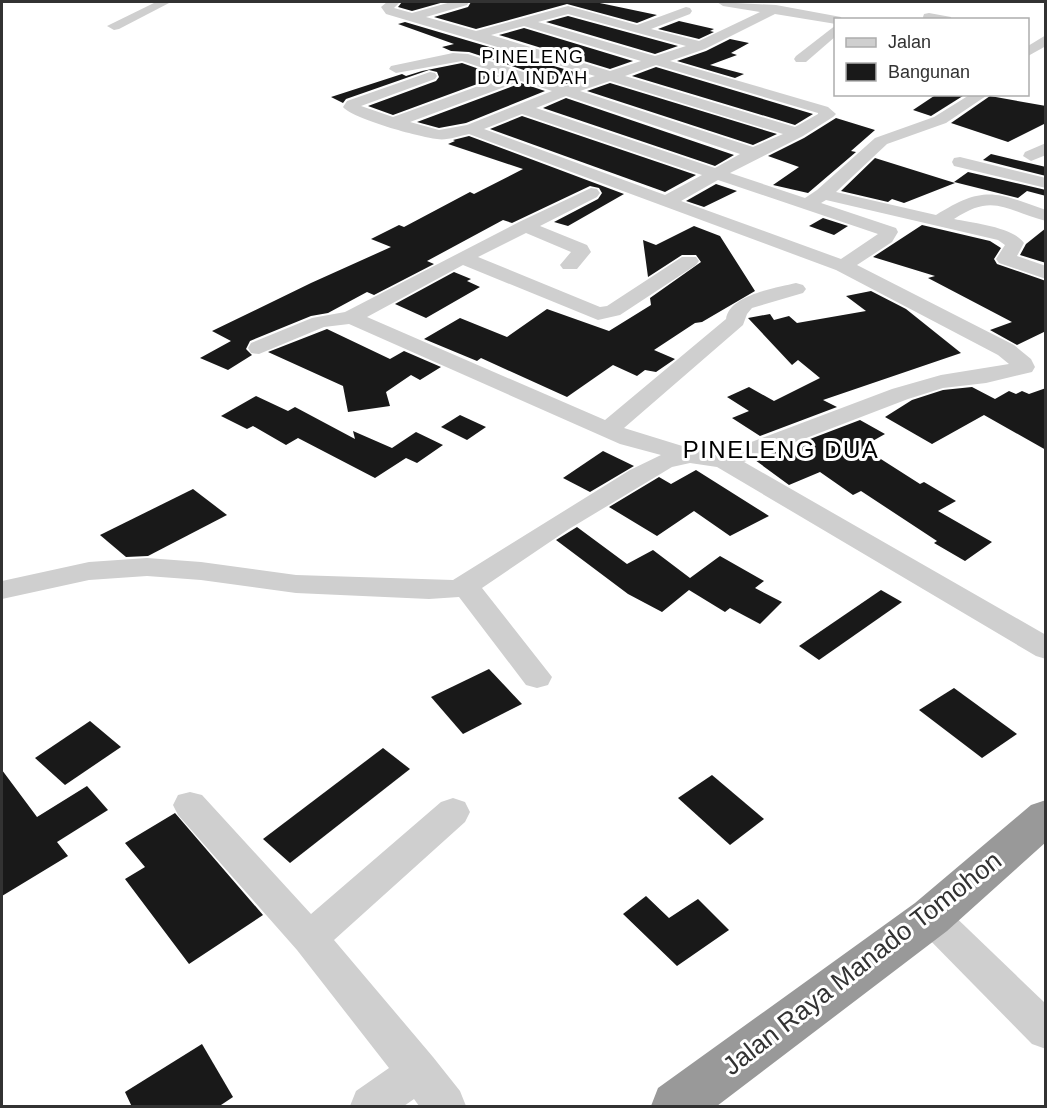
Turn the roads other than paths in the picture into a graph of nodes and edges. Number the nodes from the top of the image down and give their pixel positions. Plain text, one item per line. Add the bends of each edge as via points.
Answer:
1 (165, 2) edge
2 (393, 2) edge
3 (463, 2) edge
4 (723, 2) edge
5 (800, 2) edge
6 (776, 9) junction
7 (686, 11) dead end
8 (805, 15) junction
9 (412, 16) junction
10 (929, 16) dead end
11 (938, 18) edge
12 (470, 20) dead end
13 (834, 20) edge
14 (524, 22) junction
15 (114, 26) dead end
16 (449, 27) junction
17 (638, 29) junction
18 (834, 31) edge
19 (1029, 34) edge
20 (476, 35) junction
21 (1046, 38) edge
22 (700, 46) junction
23 (1029, 51) edge
24 (1029, 52) edge
25 (1046, 56) edge
26 (801, 59) dead end
27 (473, 61) junction
28 (657, 62) junction
29 (396, 69) dead end
30 (520, 76) junction
31 (611, 77) junction
32 (565, 91) junction
33 (979, 96) edge
34 (520, 108) junction
35 (395, 122) junction
36 (471, 129) junction
37 (797, 133) junction
38 (754, 153) junction
39 (960, 162) dead end
40 (717, 174) junction
41 (1046, 183) edge
42 (591, 194) dead end
43 (823, 194) junction
44 (668, 201) junction
45 (807, 204) junction
46 (921, 216) junction
47 (1046, 216) edge
48 (940, 220) junction
49 (525, 226) junction
50 (882, 230) junction
51 (463, 258) junction
52 (688, 261) dead end
53 (570, 265) dead end
54 (843, 266) junction
55 (1046, 273) edge
56 (796, 289) dead end
57 (351, 317) junction
58 (259, 348) dead end
59 (1046, 359) edge
60 (1024, 367) junction
61 (608, 430) junction
62 (691, 456) junction
63 (724, 461) junction
64 (465, 586) junction
65 (2, 590) edge
66 (1046, 649) edge
67 (537, 677) dead end
68 (190, 805) dead end
69 (453, 812) dead end
70 (1046, 817) edge
71 (931, 917) junction
72 (310, 938) junction
73 (1046, 1031) edge
74 (419, 1071) junction
75 (371, 1107) edge
76 (445, 1107) edge
77 (676, 1107) edge

1 - 15 street
2 - 9 street via 387,7 390,11
3 - 9 street
4 - 6 street
5 - 8 street
6 - 8 street
6 - 22 street
7 - 17 street
8 - 13 street
9 - 16 street
10 - 11 street
12 - 16 street
14 - 17 street via 568,10
14 - 20 street
14 - 28 street
16 - 20 street
17 - 22 street
18 - 26 street
19 - 21 street
20 - 31 street
21 - 23 street
22 - 28 street
24 - 25 street
27 - 29 street via 457,57
27 - 30 street
27 - 35 street via 351,106 364,114
28 - 31 street
28 - 37 street via 828,114
30 - 32 street
30 - 35 street
31 - 32 street
31 - 37 street
32 - 34 street
32 - 38 street
33 - 43 street via 940,120 881,141
34 - 36 street
34 - 40 street
35 - 36 street via 439,135
36 - 44 street
37 - 38 street
38 - 40 street
39 - 41 street
40 - 44 street
40 - 45 street
42 - 49 street
43 - 45 street
43 - 46 street
44 - 54 street
45 - 50 street
46 - 48 street
46 - 50 street
47 - 48 street via 980,199
48 - 55 street via 1012,240 1015,245 1006,259
49 - 51 street
49 - 53 street via 580,249
50 - 54 street via 889,234
51 - 52 street via 598,314 613,311
51 - 57 street
54 - 60 street via 1006,350 1021,360
56 - 61 street via 745,304 736,321
57 - 58 street via 319,322
57 - 61 street
59 - 60 street
60 - 63 street via 941,381
61 - 62 street via 645,445
62 - 63 street
62 - 64 street via 664,462 639,475
63 - 66 street
64 - 65 street via 436,590 296,584 147,567 89,571
64 - 67 street
68 - 72 street
69 - 72 street
70 - 71 highway, Jalan Raya Manado Tomohon
71 - 73 street
71 - 77 highway, Jalan Raya Manado Tomohon
72 - 74 street
74 - 75 street
74 - 76 street

